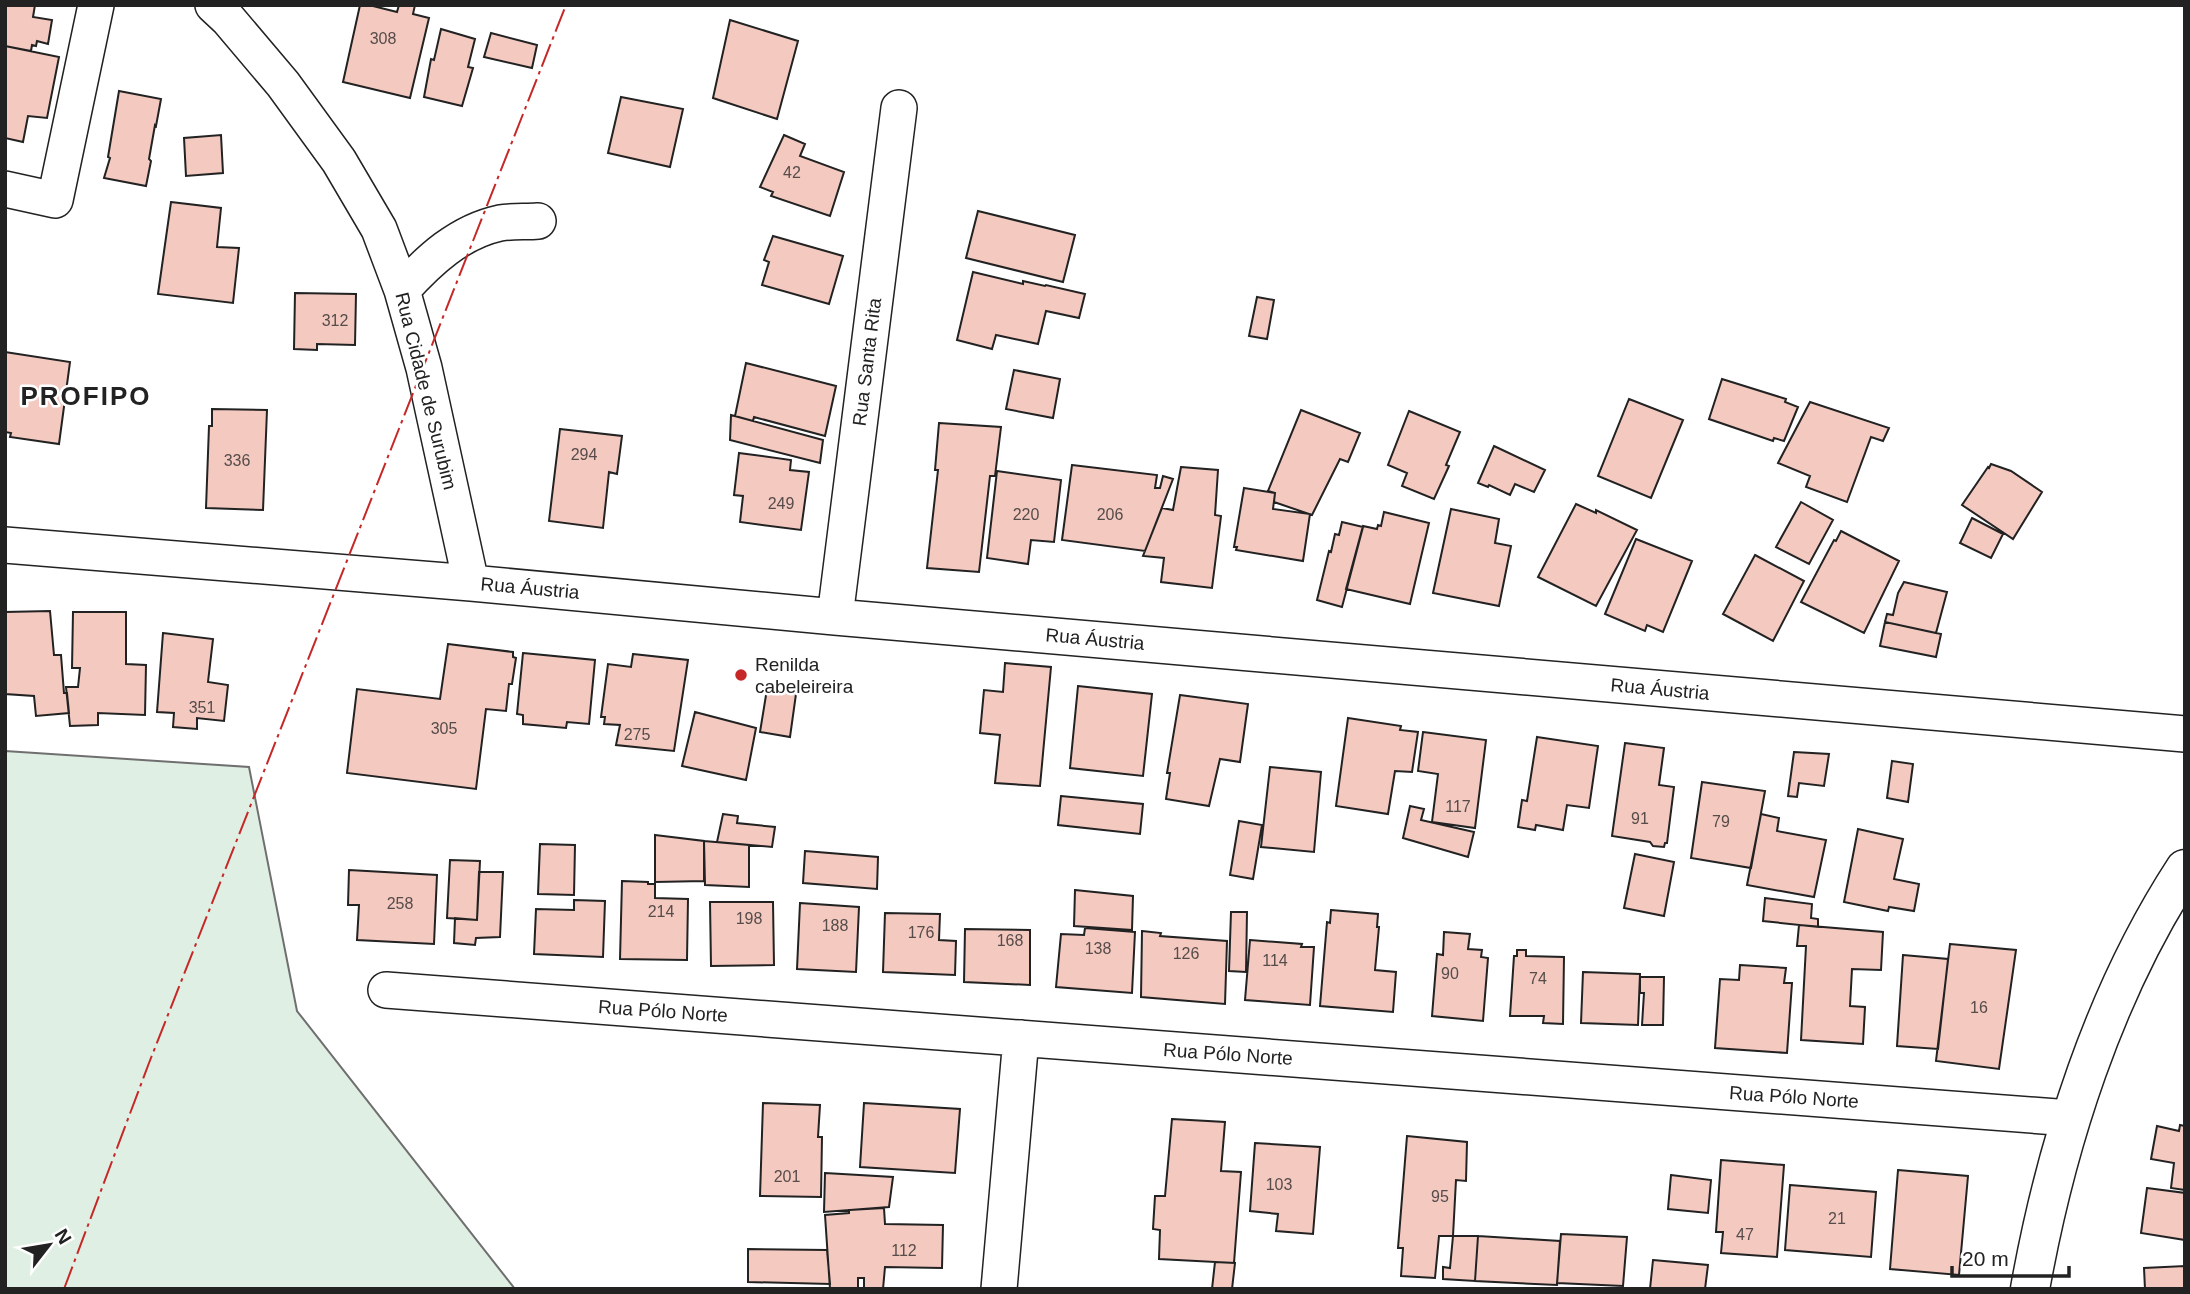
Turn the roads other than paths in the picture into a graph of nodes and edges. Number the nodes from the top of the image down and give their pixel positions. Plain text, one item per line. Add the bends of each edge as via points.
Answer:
1 (96, 5) edge
2 (213, 5) edge
3 (899, 108) dead end
4 (5, 190) edge
5 (538, 221) dead end
6 (402, 290) junction
7 (5, 545) edge
8 (471, 583) junction
9 (835, 617) junction
10 (2185, 734) edge
11 (2185, 869) edge
12 (386, 990) dead end
13 (1021, 1038) junction
14 (2070, 1118) junction
15 (999, 1289) edge
16 (2030, 1289) edge

1 - 4 street via 55,200
2 - 6 street, Rua Cidade de Surubim via 283,84 339,161 379,229
3 - 9 street, Rua Santa Rita
5 - 6 street via 500,223 461,238 430,259
6 - 8 street, Rua Cidade de Surubim via 424,368
7 - 8 street, Rua Áustria
8 - 9 street, Rua Áustria
9 - 10 street, Rua Áustria
11 - 14 main road via 2131,964
12 - 13 street, Rua Pólo Norte
13 - 14 street, Rua Pólo Norte
13 - 15 street
14 - 16 main road

